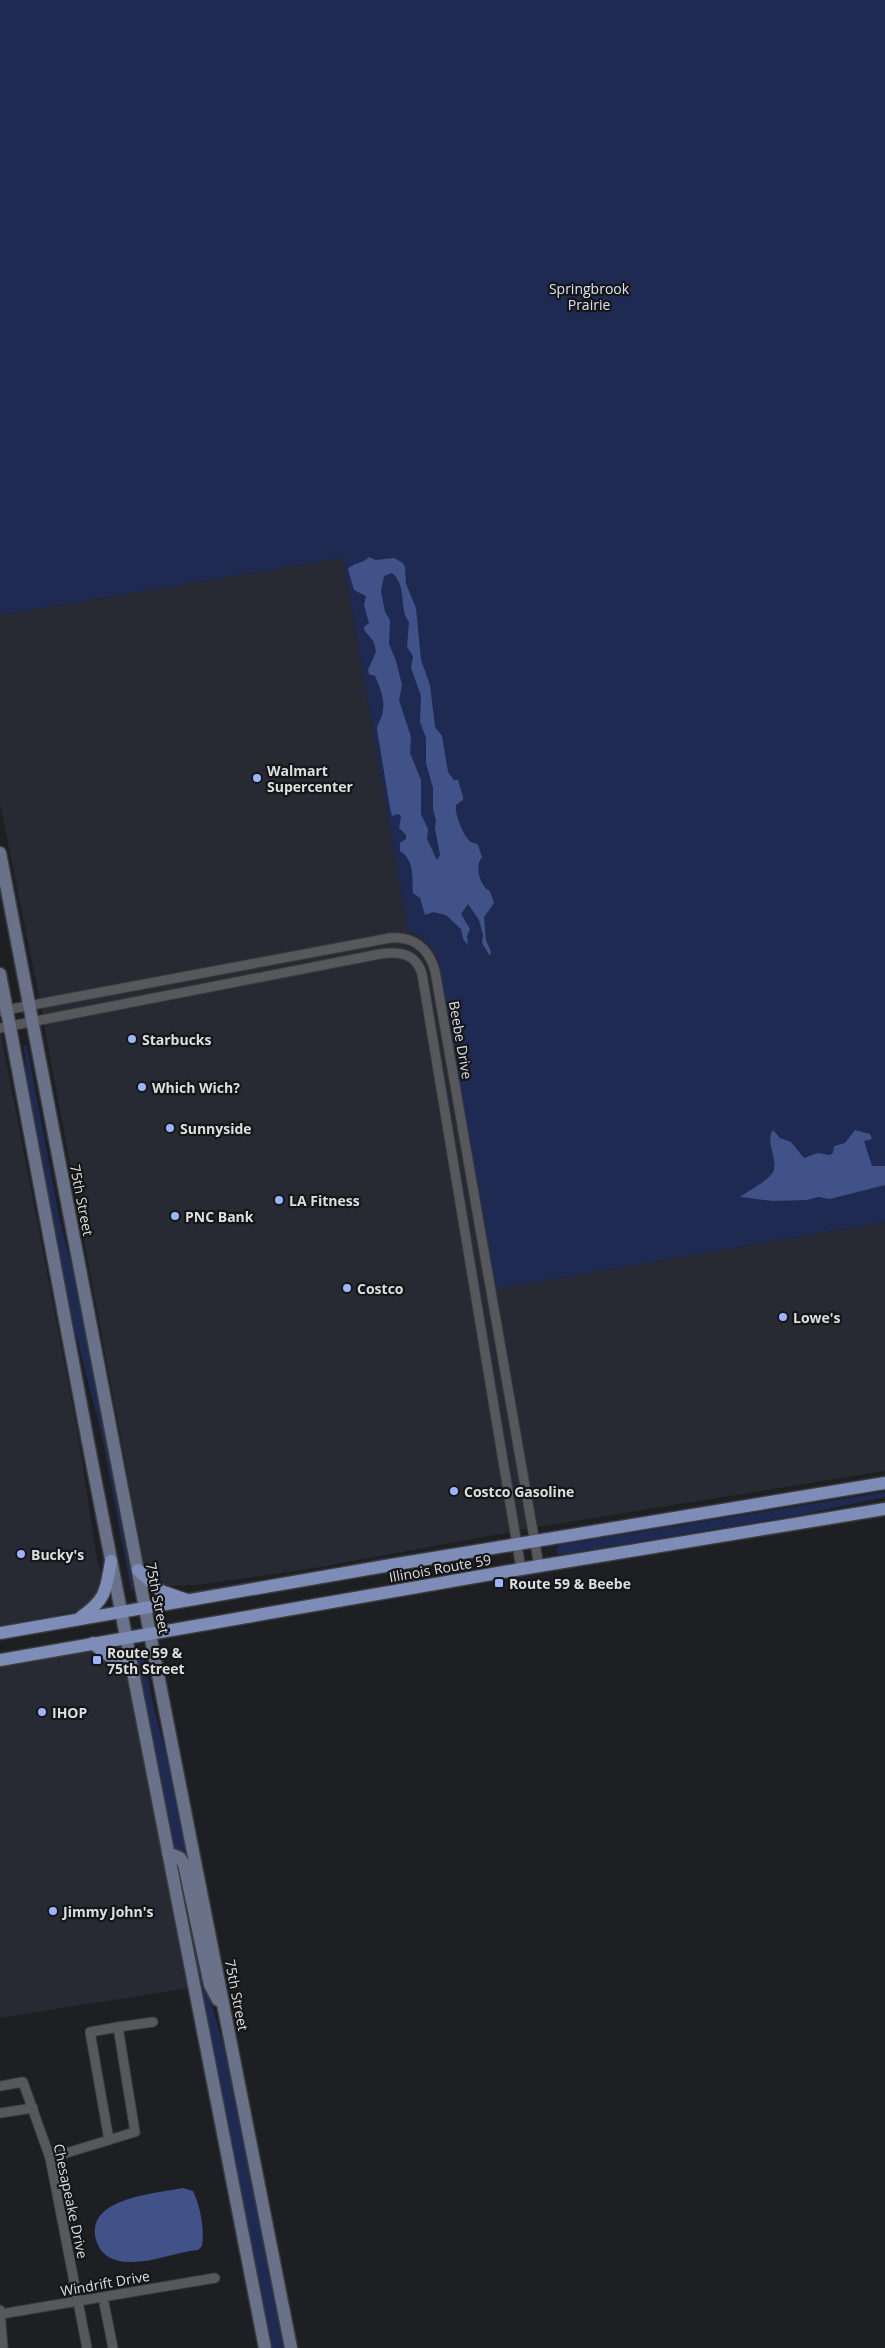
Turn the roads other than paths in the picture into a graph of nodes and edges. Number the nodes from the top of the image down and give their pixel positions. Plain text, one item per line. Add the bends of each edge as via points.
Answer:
1 (0, 853) edge
2 (0, 974) edge
3 (29, 1005) junction
4 (3, 1010) edge
5 (32, 1021) junction
6 (5, 1027) edge
7 (885, 1483) edge
8 (885, 1509) edge
9 (535, 1541) junction
10 (518, 1544) junction
11 (111, 1560) junction
12 (539, 1566) junction
13 (522, 1569) junction
14 (138, 1570) junction
15 (190, 1601) junction
16 (145, 1608) junction
17 (122, 1613) junction
18 (77, 1620) junction
19 (0, 1633) edge
20 (150, 1634) junction
21 (127, 1638) junction
22 (93, 1644) junction
23 (0, 1660) edge
24 (133, 1672) junction
25 (168, 1852) junction
26 (224, 2011) junction
27 (153, 2022) dead end
28 (118, 2028) junction
29 (0, 2086) edge
30 (33, 2108) junction
31 (0, 2113) edge
32 (109, 2140) junction
33 (50, 2158) junction
34 (215, 2278) dead end
35 (103, 2298) junction
36 (77, 2302) junction
37 (0, 2312) edge
38 (3, 2348) edge
39 (87, 2348) edge
40 (113, 2348) edge
41 (265, 2348) edge
42 (291, 2348) edge

1 - 3 main road, 75th Street
2 - 4 main road
3 - 4 street, Beebe Drive
3 - 5 main road, 75th Street
3 - 9 street, Beebe Drive via 390,938 408,939 425,950 435,970
4 - 6 main road
5 - 6 street, Beebe Drive
5 - 10 street, Beebe Drive via 393,952 406,954 417,963 422,974
5 - 14 main road, 75th Street
6 - 11 main road
7 - 9 main road, Illinois Route 59
8 - 12 main road, Illinois Route 59
9 - 10 main road, Illinois Route 59
9 - 12 street, Beebe Drive
10 - 13 street, Beebe Drive
10 - 15 main road, Illinois Route 59
11 - 17 main road
11 - 18 main road via 105,1594 94,1608
12 - 13 main road, Illinois Route 59
13 - 20 main road, Illinois Route 59
14 - 15 main road via 161,1591
14 - 16 main road, 75th Street
15 - 16 main road, Illinois Route 59
16 - 17 main road, Illinois Route 59
16 - 20 main road, 75th Street
17 - 18 main road, Illinois Route 59
17 - 21 main road
18 - 19 main road, Illinois Route 59
20 - 21 main road, Illinois Route 59
20 - 26 main road, 75th Street
21 - 22 main road, Illinois Route 59
21 - 24 main road
22 - 23 main road, Illinois Route 59
22 - 24 main road
24 - 25 main road
25 - 26 main road via 184,1864 210,1985
25 - 41 main road
26 - 42 main road, 75th Street
27 - 28 street
28 - 32 street via 135,2132
28 - 32 street via 90,2032
29 - 30 street, Chesapeake Drive via 23,2082
30 - 31 street
30 - 33 street, Chesapeake Drive
32 - 33 street
33 - 36 street, Chesapeake Drive
34 - 35 street, Windrift Drive
35 - 36 street, Windrift Drive
35 - 40 street
36 - 37 street, Windrift Drive
36 - 39 street, Chesapeake Drive
37 - 38 street

